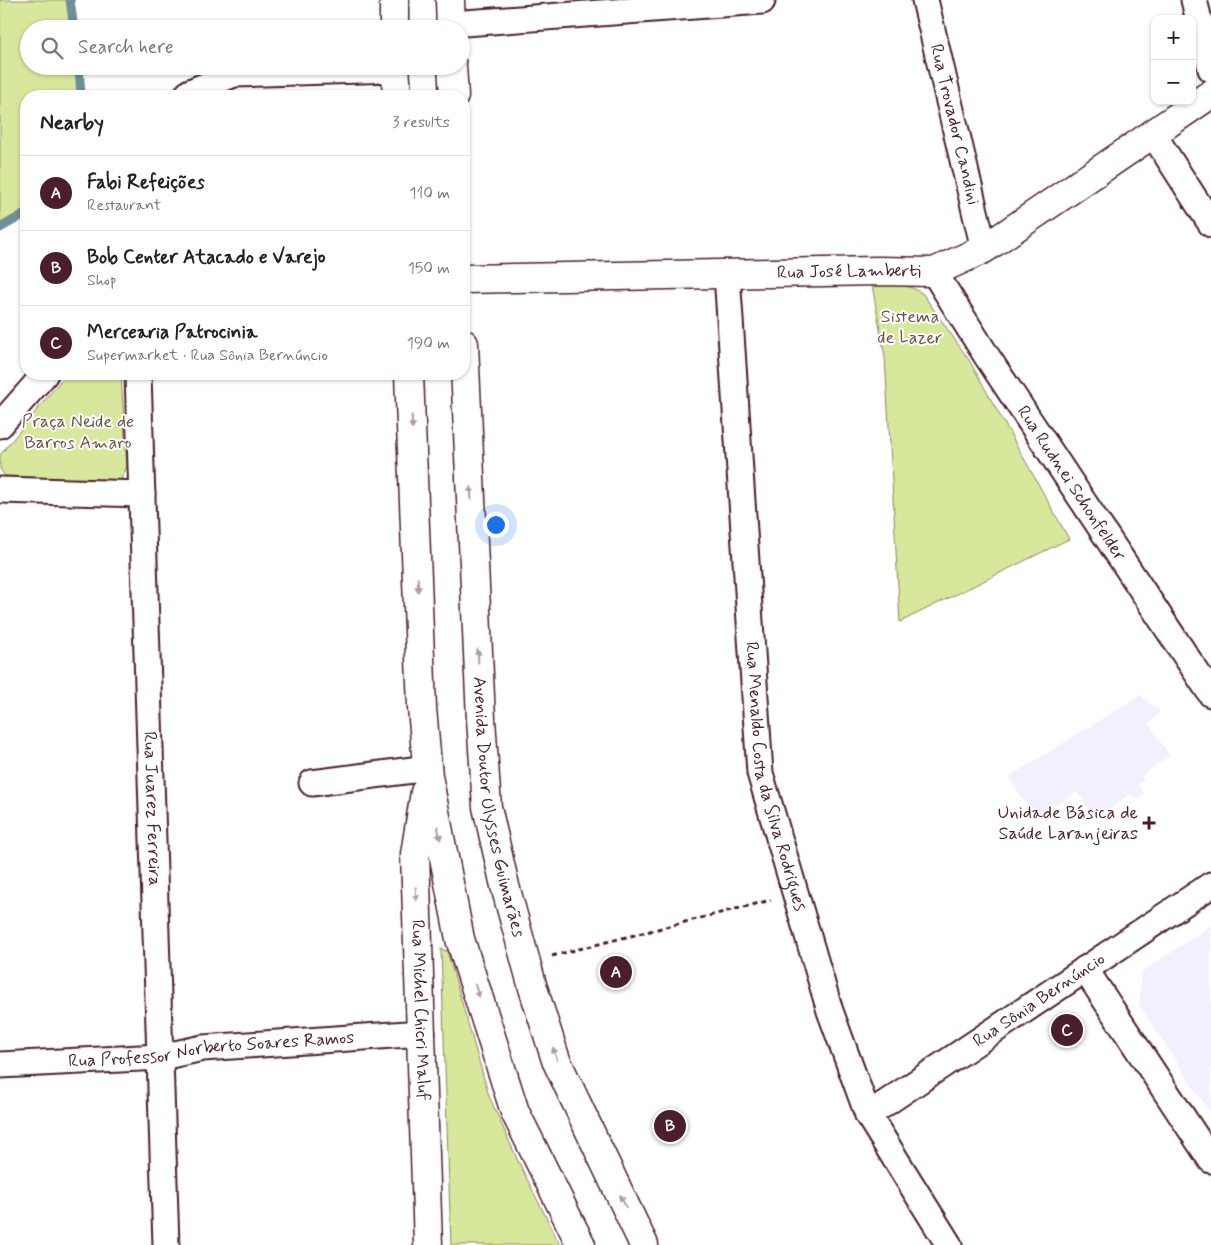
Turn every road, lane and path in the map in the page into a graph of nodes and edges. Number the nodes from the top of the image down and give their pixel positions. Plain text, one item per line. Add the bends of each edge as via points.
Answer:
1 (394, 0) edge
2 (925, 0) edge
3 (1194, 0) edge
4 (762, 1) edge
5 (451, 18) edge
6 (394, 20) edge
7 (1211, 69) edge
8 (232, 75) edge
9 (396, 75) edge
10 (453, 75) edge
11 (197, 90) edge
12 (397, 90) edge
13 (454, 90) edge
14 (1211, 94) edge
15 (1153, 134) junction
16 (1211, 224) edge
17 (984, 249) junction
18 (934, 272) junction
19 (727, 274) junction
20 (470, 280) edge
21 (40, 380) edge
22 (138, 380) edge
23 (410, 380) edge
24 (466, 380) edge
25 (0, 425) edge
26 (0, 490) edge
27 (142, 494) junction
28 (1211, 694) edge
29 (428, 772) junction
30 (312, 783) dead end
31 (1211, 885) edge
32 (796, 894) junction
33 (527, 963) junction
34 (1085, 969) junction
35 (422, 1033) junction
36 (161, 1057) junction
37 (0, 1065) edge
38 (868, 1115) junction
39 (1211, 1160) edge
40 (166, 1245) edge
41 (428, 1245) edge
42 (581, 1245) edge
43 (644, 1245) edge
44 (949, 1245) edge

1 - 6 main road
2 - 17 street, Rua Trovador Candini
3 - 7 street
4 - 5 street
8 - 11 street
9 - 12 main road
10 - 13 main road
14 - 15 main road, Rua José Lamberti
15 - 16 street
15 - 17 main road, Rua José Lamberti
17 - 18 main road, Rua José Lamberti
18 - 19 main road, Rua José Lamberti
18 - 28 street, Rua Rudnei Schonfelder
19 - 20 main road, Rua José Lamberti
19 - 32 street, Rua Menaldo Costa da Silva Rodrigues via 760,773
21 - 25 street
22 - 27 street, Rua Juarez Ferreira
23 -> 29 main road via 422,708
33 -> 24 main road, Avenida Doutor Ulysses Guimarães via 487,807
26 - 27 street
27 - 36 street, Rua Juarez Ferreira
29 - 30 street
29 -> 35 main road, Rua Michel Chicri Maluf via 415,854
29 -> 42 main road via 460,939 515,1112
31 - 34 street, Rua Sônia Bernúncio
32 - 33 path
32 - 38 street, Rua Menaldo Costa da Silva Rodrigues via 830,1011
43 -> 33 main road, Avenida Doutor Ulysses Guimarães via 556,1060
34 - 38 street, Rua Sônia Bernúncio
34 - 39 street
35 - 36 street, Rua Professor Norberto Soares Ramos via 203,1048
35 - 41 main road, Rua Michel Chicri Maluf
36 - 37 street, Rua Professor Norberto Soares Ramos
36 - 40 street, Rua Juarez Ferreira
38 - 44 street, Rua Menaldo Costa da Silva Rodrigues

